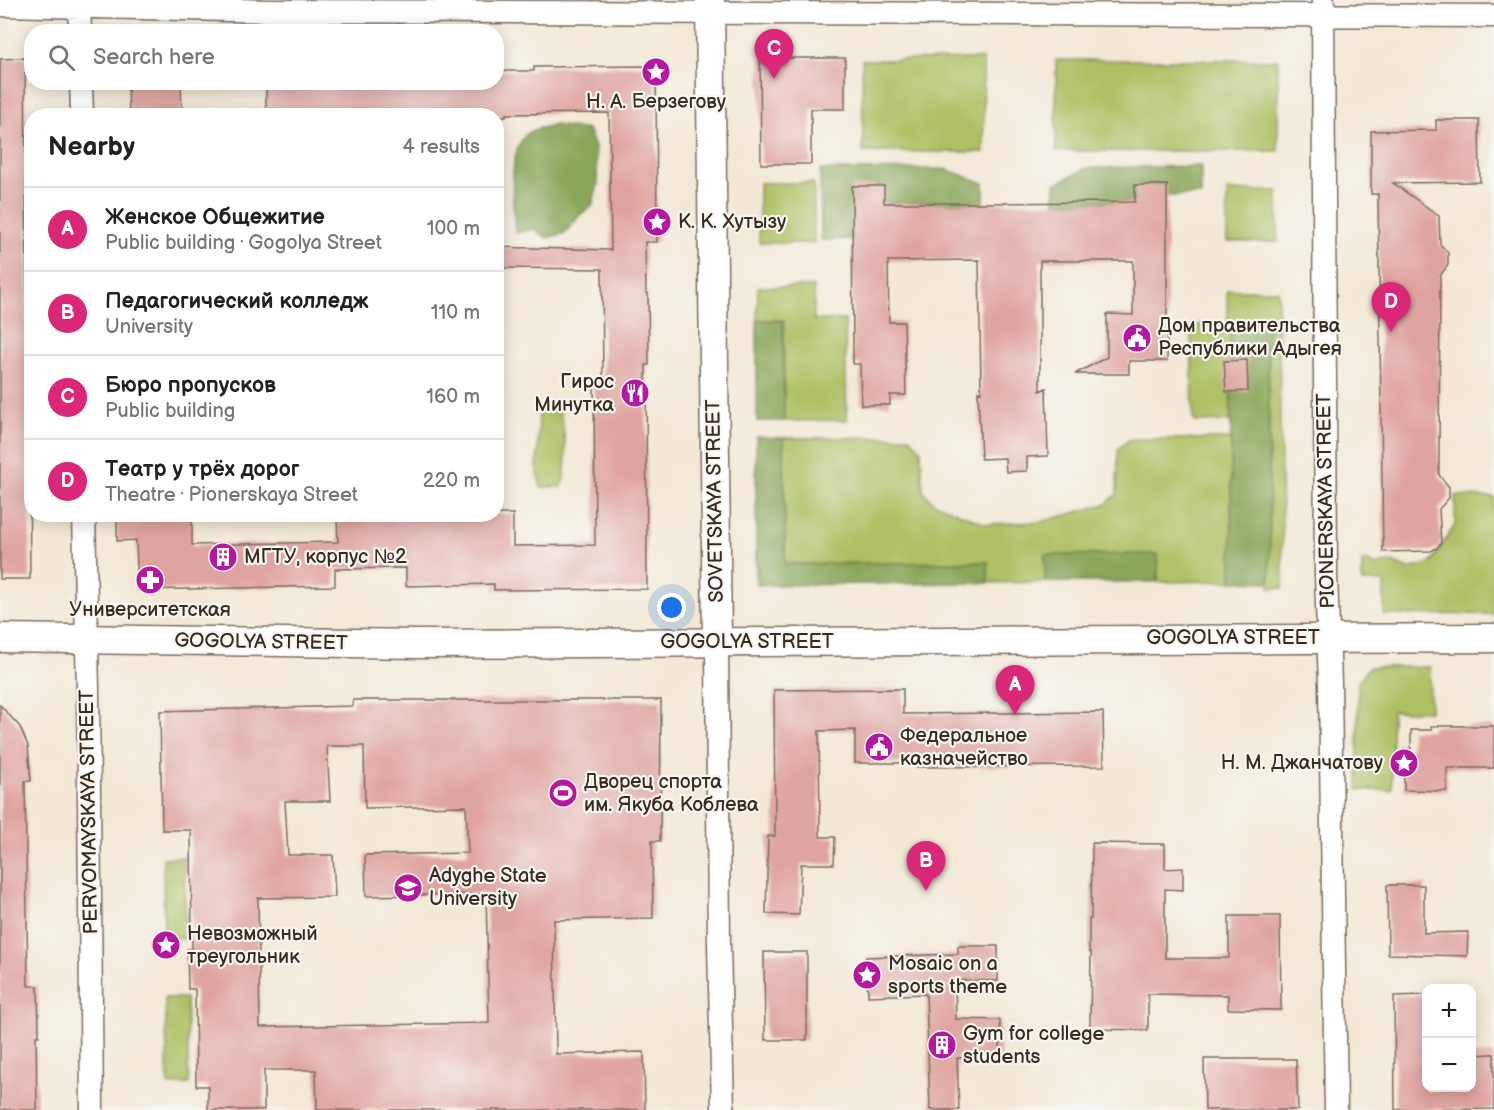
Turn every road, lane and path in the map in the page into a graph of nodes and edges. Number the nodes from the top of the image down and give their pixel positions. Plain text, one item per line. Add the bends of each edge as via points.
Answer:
1 (79, 3) edge
2 (0, 5) edge
3 (710, 7) edge
4 (1323, 8) edge
5 (1494, 16) edge
6 (80, 24) edge
7 (81, 90) edge
8 (82, 108) edge
9 (84, 522) edge
10 (0, 638) edge
11 (86, 638) junction
12 (1328, 638) junction
13 (1494, 638) edge
14 (717, 643) junction
15 (92, 1110) edge
16 (723, 1110) edge
17 (1336, 1110) edge

1 - 2 street
1 - 3 street via 272,11
1 - 6 street
3 - 4 street
3 - 14 main road, SOVETSKAYA STREET
4 - 5 street
4 - 12 street, PIONERSKAYA STREET
7 - 8 street
9 - 11 street, PERVOMAYSKAYA STREET
10 - 11 main road, GOGOLYA STREET
11 - 14 main road, GOGOLYA STREET via 419,644
11 - 15 street, PERVOMAYSKAYA STREET
12 - 13 main road, GOGOLYA STREET
12 - 14 main road, GOGOLYA STREET
12 - 17 street, PIONERSKAYA STREET
14 - 16 street, SOVETSKAYA STREET

